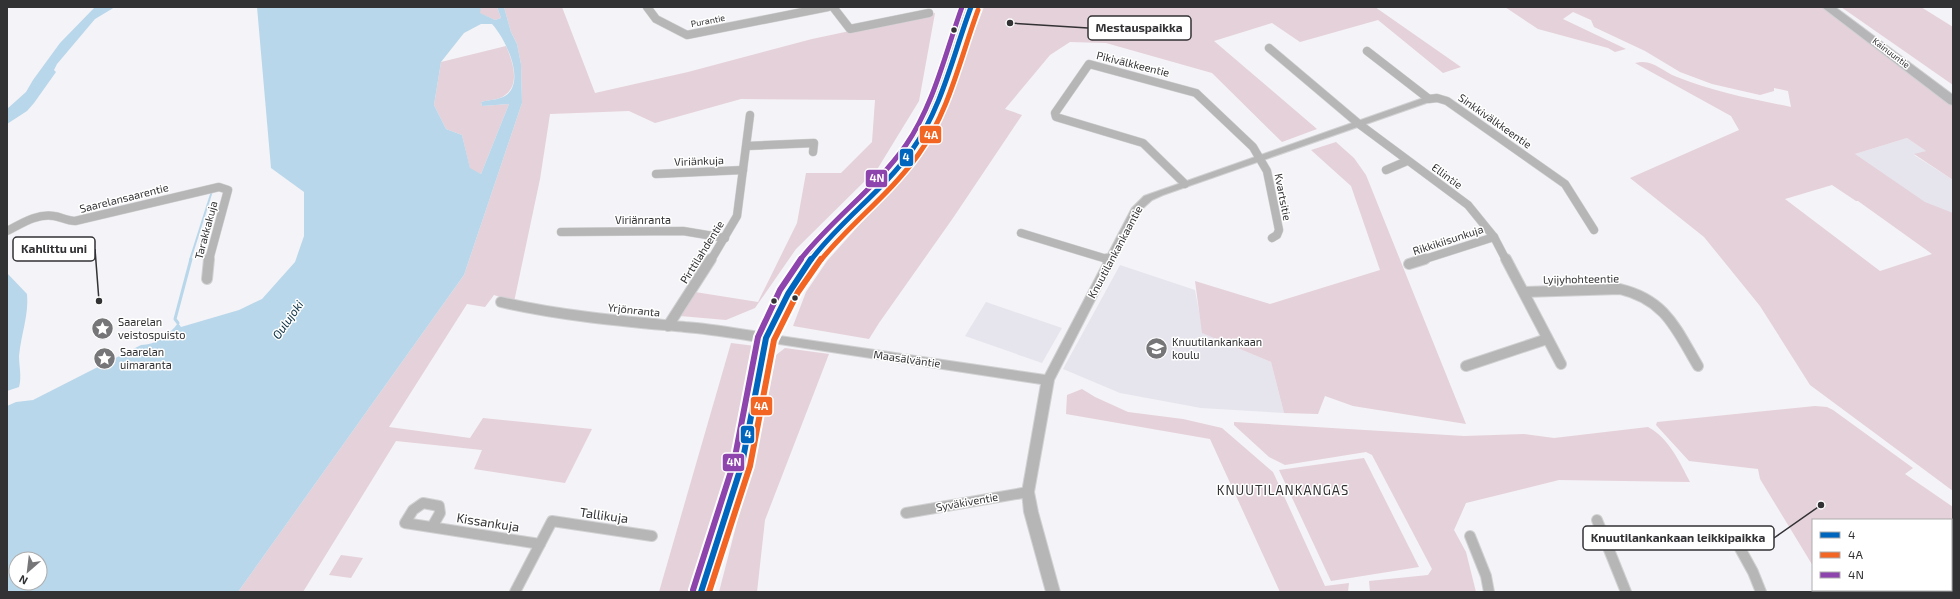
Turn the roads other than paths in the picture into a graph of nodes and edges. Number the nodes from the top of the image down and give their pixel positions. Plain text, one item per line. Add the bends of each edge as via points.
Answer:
1 (647, 7) edge
2 (828, 7) edge
3 (833, 7) edge
4 (971, 7) edge
5 (1828, 7) edge
6 (1837, 7) edge
7 (929, 13) dead end
8 (1269, 48) dead end
9 (1367, 51) dead end
10 (1953, 94) edge
11 (1429, 99) junction
12 (1953, 101) edge
13 (750, 115) dead end
14 (1359, 124) junction
15 (747, 146) junction
16 (813, 152) dead end
17 (1260, 158) junction
18 (1408, 161) junction
19 (743, 170) junction
20 (1386, 170) dead end
21 (656, 174) dead end
22 (1184, 184) junction
23 (226, 188) joint
24 (1594, 230) dead end
25 (7, 231) edge
26 (561, 232) dead end
27 (1021, 233) dead end
28 (1494, 236) junction
29 (725, 238) junction
30 (1272, 238) dead end
31 (1110, 260) junction
32 (1409, 264) dead end
33 (207, 279) dead end
34 (1524, 292) junction
35 (501, 302) dead end
36 (668, 326) junction
37 (766, 338) junction
38 (1547, 339) junction
39 (1561, 364) dead end
40 (1466, 366) dead end
41 (1698, 366) dead end
42 (1048, 380) junction
43 (1028, 492) junction
44 (906, 513) dead end
45 (1597, 520) dead end
46 (432, 527) dead end
47 (1731, 532) dead end
48 (652, 536) dead end
49 (1470, 536) dead end
50 (540, 544) junction
51 (515, 592) edge
52 (701, 592) edge
53 (1053, 592) edge
54 (1489, 592) edge
55 (1626, 592) edge
56 (1761, 592) edge

1 - 2 street, Purantie via 656,19 686,35
3 - 7 street via 850,29
4 - 37 main road via 930,119 912,149 888,178 813,256 783,302
5 - 12 highway, Kainuuntie
6 - 10 highway, Kainuuntie
8 - 14 street, Ellintie
9 - 11 street, Sinkkivälkkeentie
11 - 14 street, Knuutilankankaantie
11 - 24 street, Sinkkivälkkeentie via 1447,101 1565,184
13 - 15 street, Pirttilahdentie
14 - 17 street, Knuutilankankaantie
14 - 18 street, Ellintie
15 - 16 street via 814,143
15 - 19 street, Pirttilahdentie
17 - 22 street, Knuutilankankaantie
17 - 22 street, Pikivälkkeentie via 1253,147 1196,93 1090,64 1086,67 1055,113 1056,117 1143,143
17 - 30 street, Kvartsitie via 1267,171 1279,230
18 - 20 street
18 - 28 street, Ellintie via 1468,205
19 - 21 street, Viriänkuja
19 - 29 street, Pirttilahdentie via 737,216
22 - 31 street, Knuutilankankaantie via 1141,202
23 - 25 street, Saarelansaarentie via 190,193 75,221 43,215
23 - 33 street, Tarakkakuja via 228,190 207,268
26 - 29 street, Viriänranta via 683,231
27 - 31 street
28 - 32 street, Rikkikiisunkuja
28 - 34 street, Ellintie
29 - 36 street, Pirttilahdentie
31 - 42 street, Knuutilankankaantie
34 - 38 street, Ellintie
34 - 41 street, Lyijyhohteentie via 1620,289 1633,291 1651,299 1665,312
35 - 36 street, Yrjönranta via 592,318
36 - 37 street, Yrjönranta
37 - 42 street, Maasälväntie
37 - 52 main road via 742,464
38 - 39 street, Ellintie
38 - 40 street
42 - 43 street, Knuutilankankaantie
43 - 44 street, Syväkiventie
43 - 53 street, Knuutilankankaantie
45 - 55 street
46 - 50 street, Kissankuja
47 - 56 street
48 - 50 street, Tallikuja via 552,521
49 - 54 street via 1486,576
50 - 51 street

